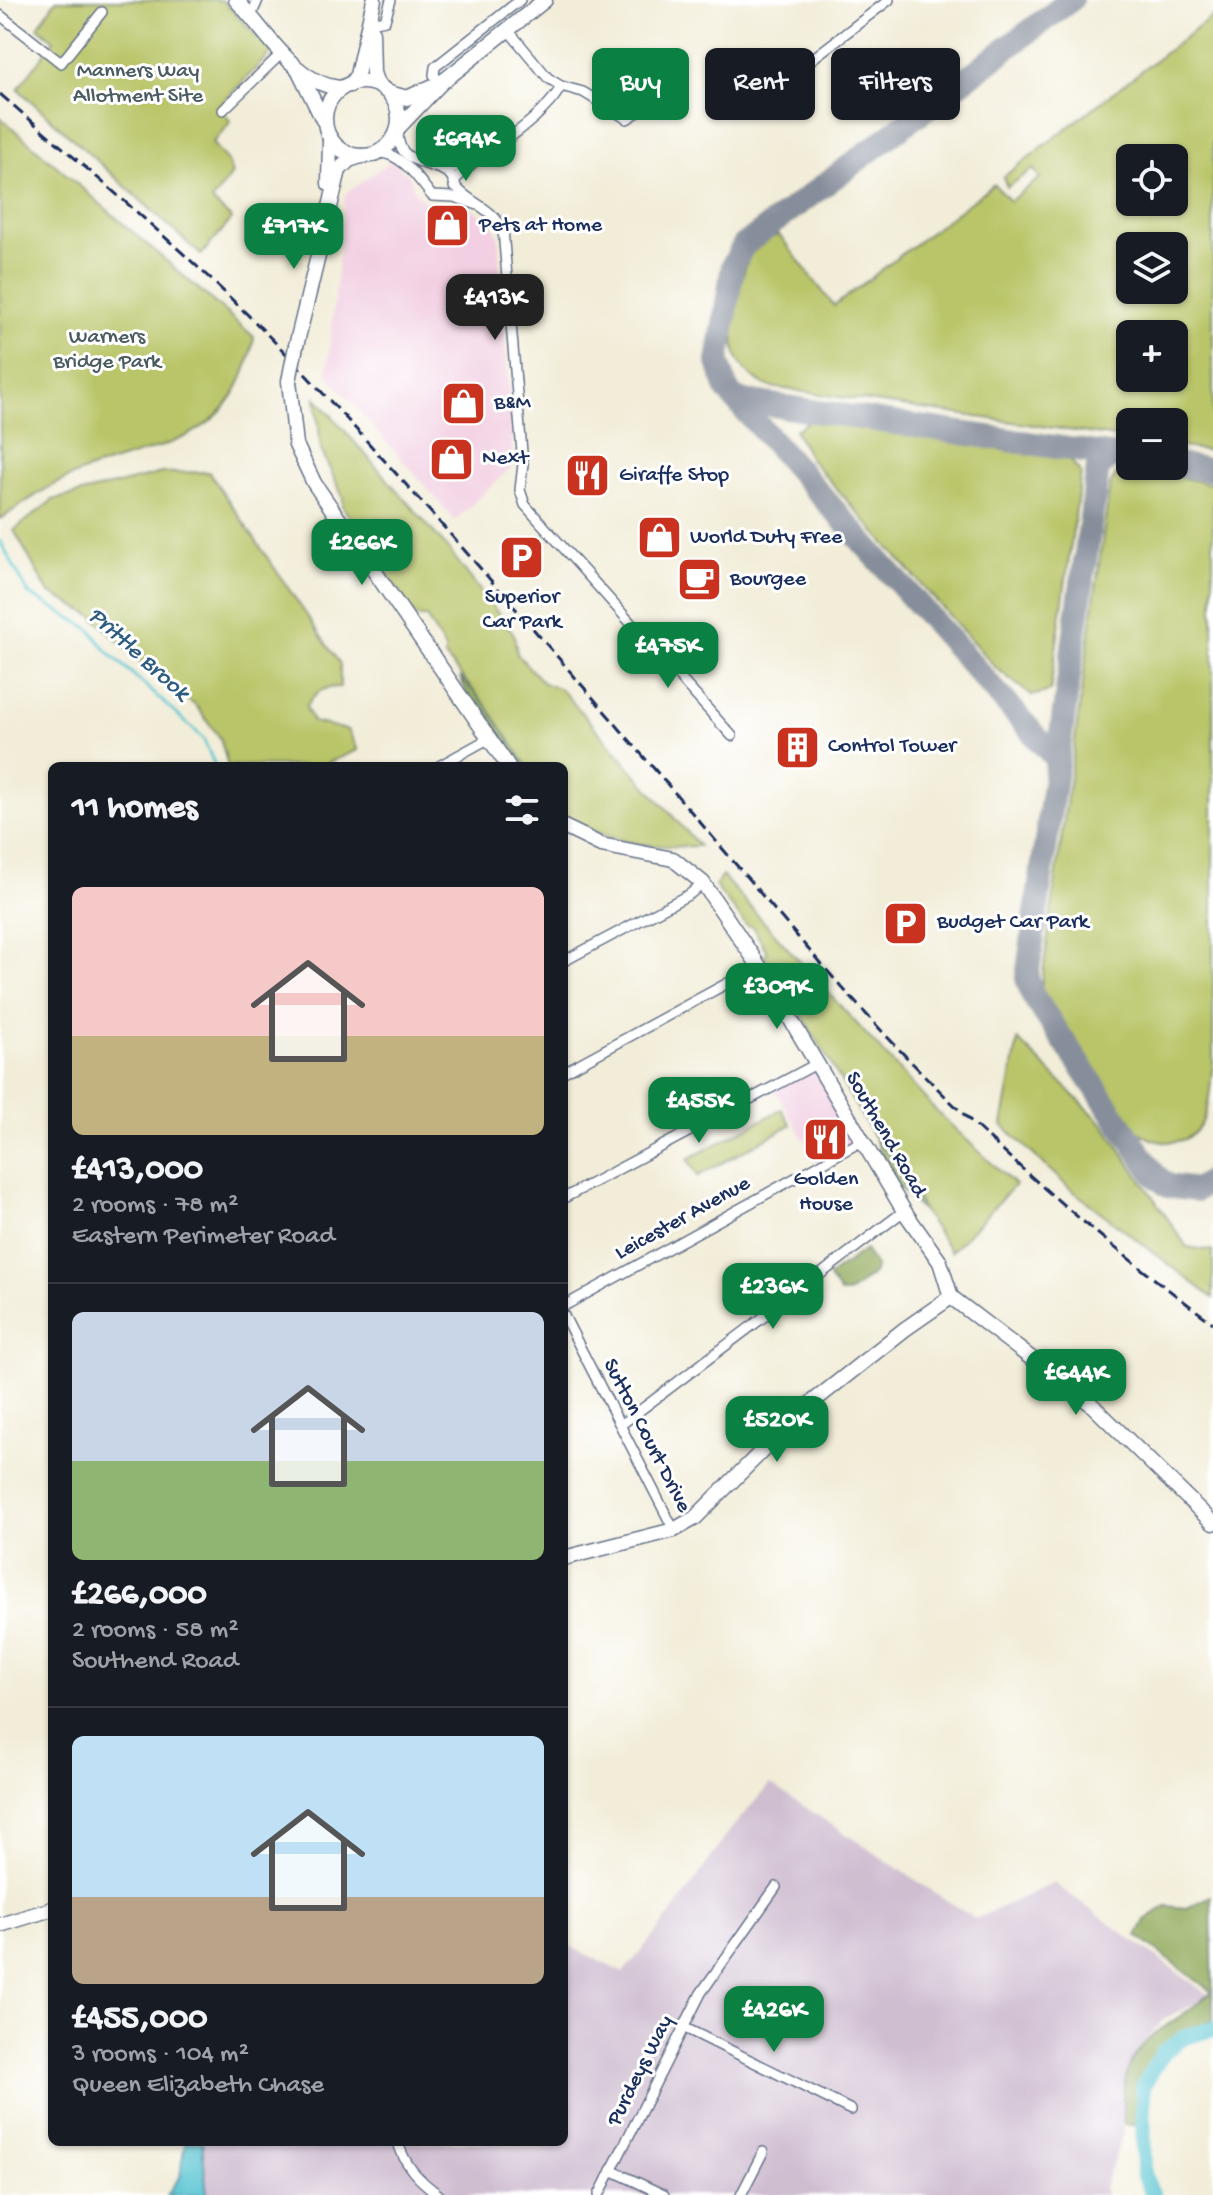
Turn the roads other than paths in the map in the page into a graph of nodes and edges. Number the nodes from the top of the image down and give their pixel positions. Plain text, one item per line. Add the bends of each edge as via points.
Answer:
1 (236, 0) edge
2 (258, 0) edge
3 (374, 0) edge
4 (391, 0) edge
5 (520, 0) edge
6 (545, 0) edge
7 (889, 0) edge
8 (102, 12) dead end
9 (0, 15) edge
10 (251, 16) junction
11 (371, 23) junction
12 (511, 34) junction
13 (283, 52) junction
14 (815, 57) edge
15 (297, 67) junction
16 (441, 83) junction
17 (558, 84) junction
18 (346, 86) junction
19 (383, 89) junction
20 (592, 98) edge
21 (599, 102) joint
22 (223, 110) dead end
23 (325, 124) junction
24 (399, 129) junction
25 (330, 140) junction
26 (377, 153) junction
27 (361, 156) junction
28 (479, 157) junction
29 (468, 169) junction
30 (442, 171) junction
31 (454, 183) junction
32 (427, 188) junction
33 (472, 197) junction
34 (445, 198) junction
35 (328, 205) junction
36 (484, 207) junction
37 (732, 736) dead end
38 (488, 739) junction
39 (446, 762) edge
40 (505, 762) edge
41 (568, 830) edge
42 (703, 883) junction
43 (568, 959) edge
44 (759, 966) junction
45 (818, 1063) junction
46 (568, 1070) edge
47 (862, 1141) junction
48 (568, 1196) edge
49 (904, 1211) junction
50 (951, 1297) junction
51 (568, 1304) edge
52 (568, 1323) edge
53 (622, 1424) junction
54 (1213, 1523) edge
55 (674, 1530) junction
56 (568, 1555) edge
57 (776, 1887) dead end
58 (48, 1910) edge
59 (0, 1925) edge
60 (683, 2027) junction
61 (851, 2110) dead end
62 (399, 2146) edge
63 (763, 2152) dead end
64 (611, 2170) junction
65 (439, 2195) edge
66 (599, 2195) edge
67 (664, 2195) edge
68 (741, 2195) edge

1 - 10 street
2 - 10 street
3 - 11 street
4 - 11 street via 385,20
5 - 16 street via 435,67
6 - 12 street
7 - 14 street
8 - 9 street via 61,63
10 - 13 street
11 - 18 street via 357,75
11 - 19 street via 373,73
12 - 16 street
12 - 17 street
13 - 15 street
13 - 22 street
15 - 18 street via 324,86
15 - 23 street
16 - 19 street via 407,98
16 - 24 street
17 - 20 street
17 - 28 street via 549,106
18 - 19 street
18 - 23 street via 325,110
19 - 24 street via 398,108
21 - 21 street via 631,119 655,97 641,79 609,102
23 - 25 street
24 - 26 street via 392,143
24 - 30 street via 399,144 408,156
25 - 27 street via 344,152
25 - 35 street
26 - 27 street
26 - 32 street via 394,157
27 - 35 street via 342,166
28 - 29 street
28 - 30 street
29 - 31 street
29 - 33 street via 465,184
30 - 31 street
30 - 32 street via 429,177
31 - 33 street
31 - 34 street
32 - 34 street via 432,196
33 - 36 street
34 - 36 street
35 - 38 street, bridge via 289,381 296,445 314,483
36 - 37 street via 505,237 523,468 520,494 528,510
38 - 39 street
38 - 40 street
41 - 42 street, Southend Road via 601,845 673,859
42 - 43 street
42 - 44 street, Southend Road
44 - 45 street, Southend Road
44 - 46 street
45 - 47 street, Southend Road
45 - 48 street
47 - 49 street, Southend Road
47 - 51 street, Leicester Avenue
49 - 50 street, Southend Road via 940,1262
49 - 53 street
50 - 54 street via 1091,1404
50 - 55 street via 805,1408 713,1502
52 - 53 street, Sutton Court Drive
53 - 55 street, Sutton Court Drive
55 - 56 street
57 - 60 street, Purdeys Way
58 - 59 street
60 - 61 street
60 - 64 street, Purdeys Way
62 - 65 street via 416,2177
63 - 68 street
64 - 66 street, Purdeys Way
64 - 67 street

